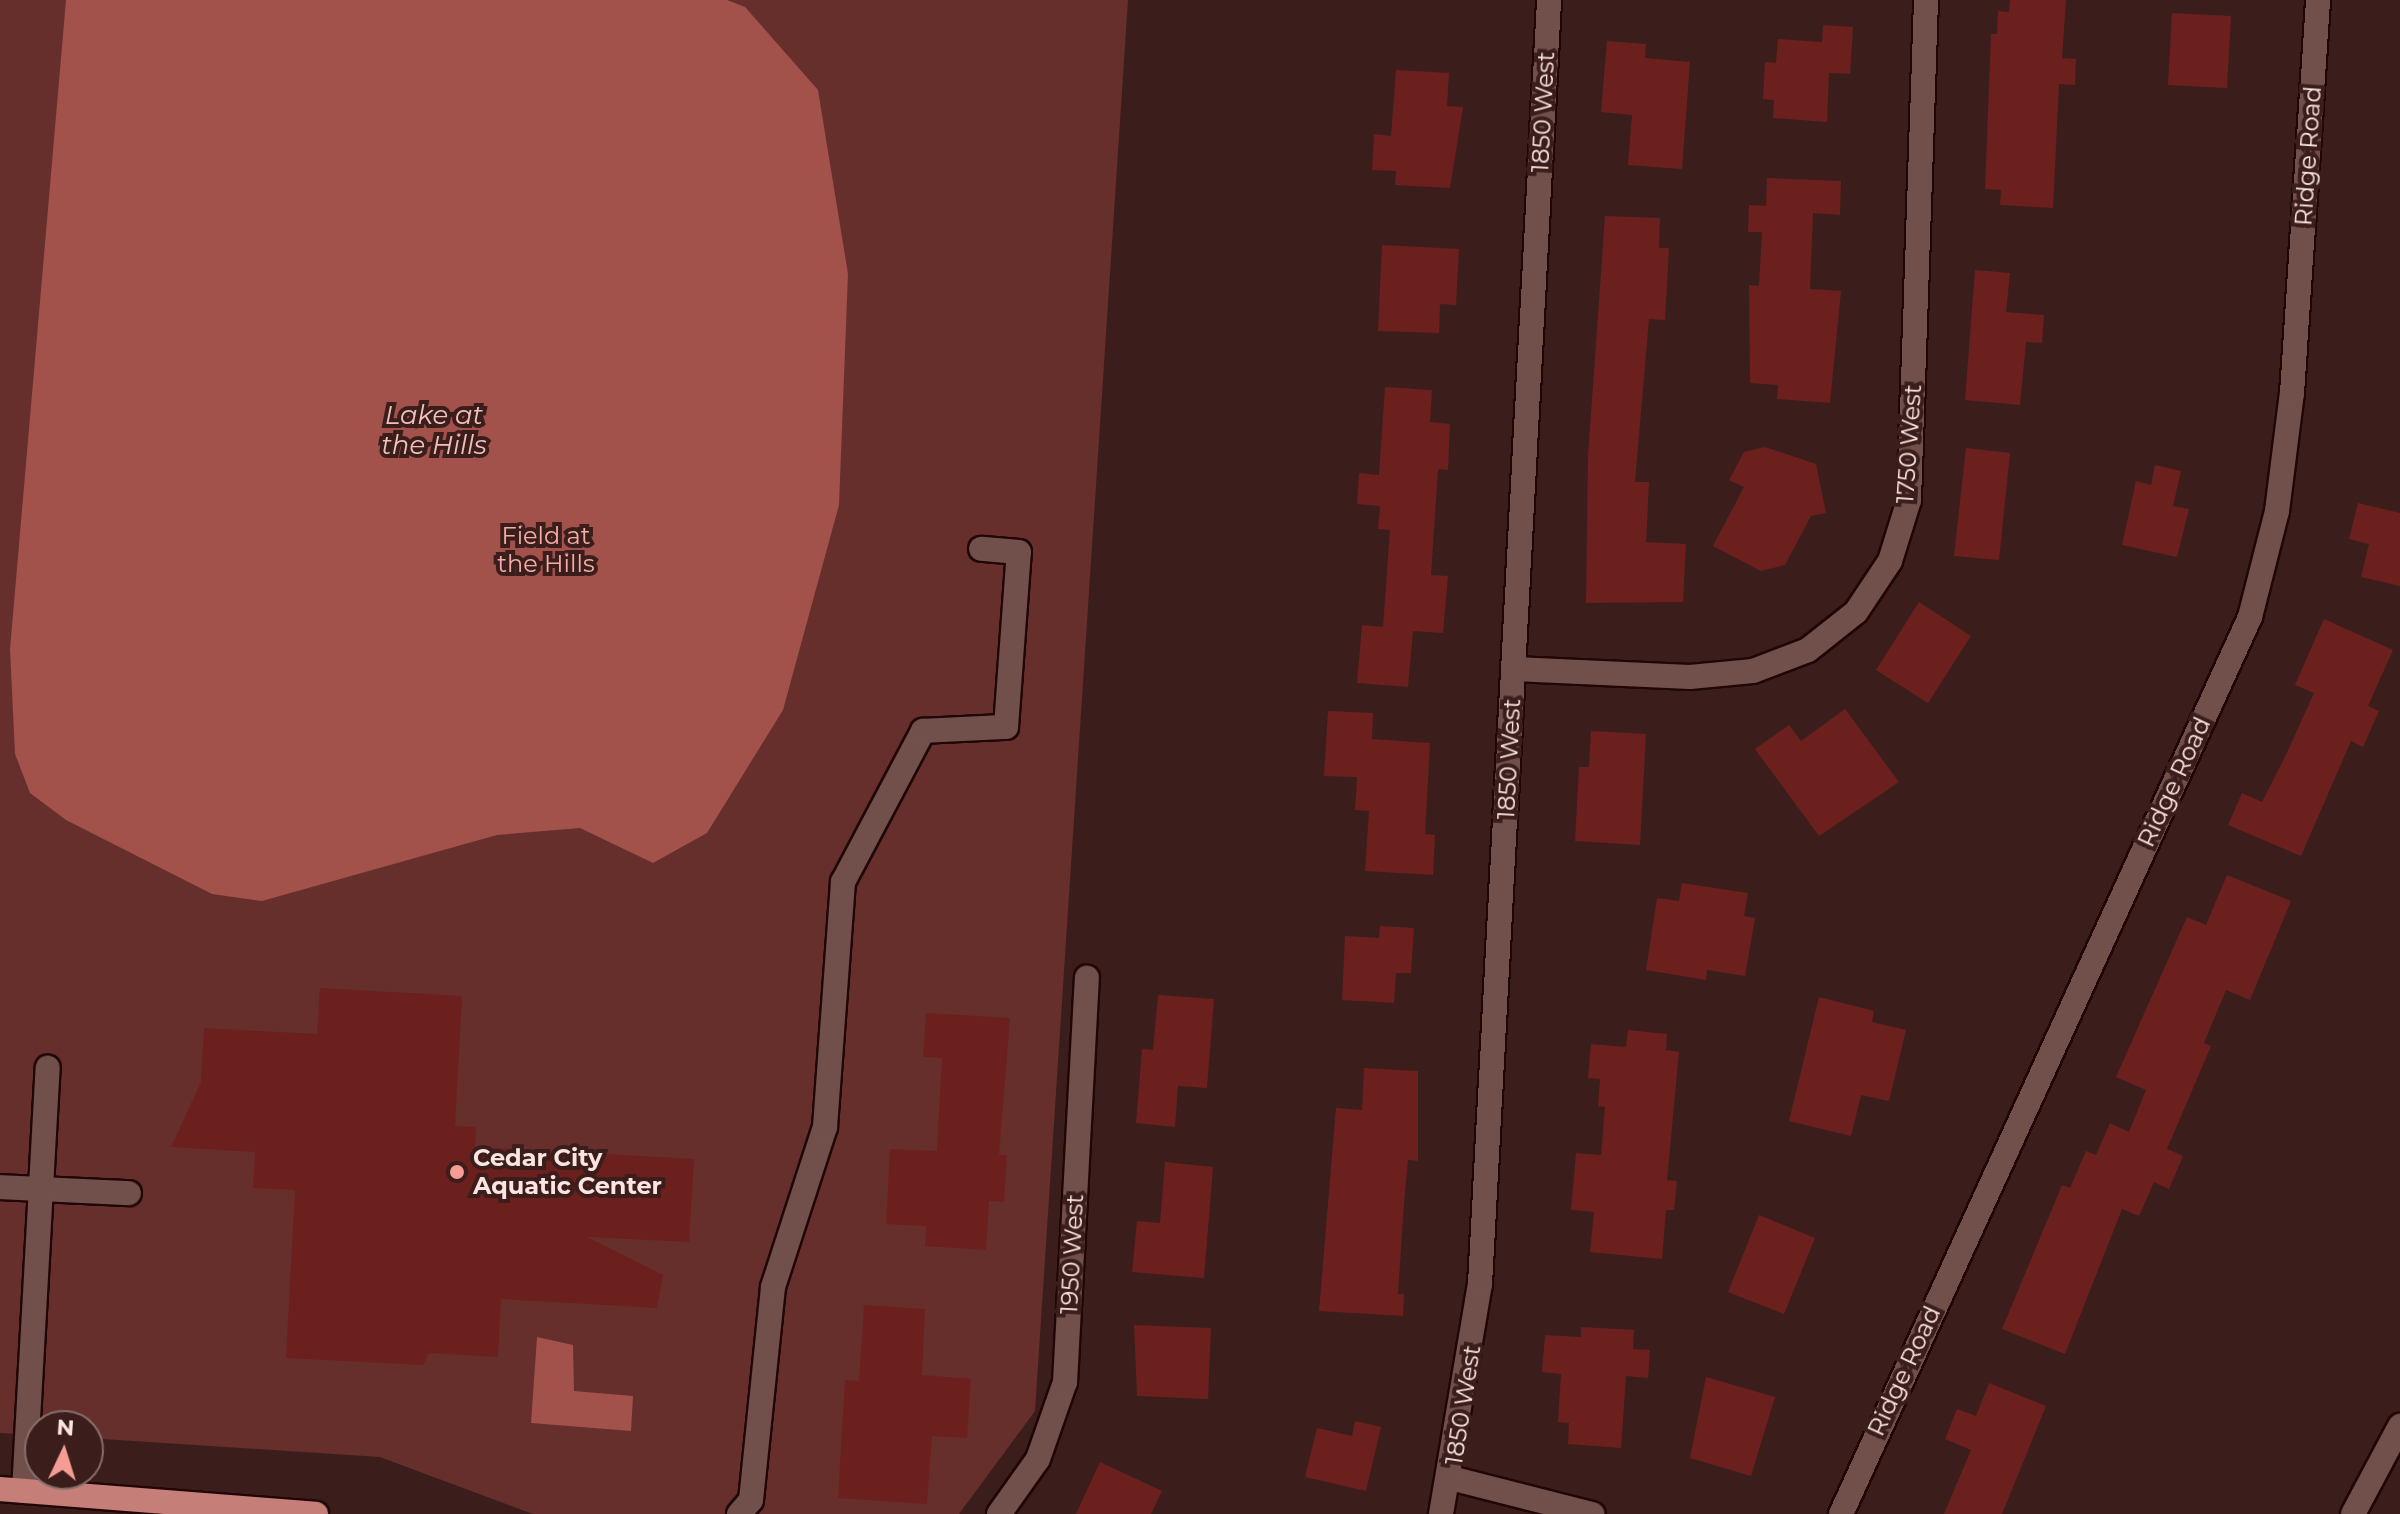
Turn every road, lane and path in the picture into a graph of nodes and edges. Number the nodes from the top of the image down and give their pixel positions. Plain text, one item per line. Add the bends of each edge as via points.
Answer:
1 (1549, 0) edge
2 (1926, 0) edge
3 (2318, 0) edge
4 (981, 549) dead end
5 (1514, 669) junction
6 (1087, 978) dead end
7 (48, 1068) dead end
8 (0, 1187) edge
9 (37, 1189) junction
10 (129, 1193) dead end
11 (2400, 1426) edge
12 (1451, 1478) junction
13 (12, 1490) edge
14 (272, 1511) edge
15 (316, 1514) edge
16 (739, 1514) edge
17 (999, 1514) edge
18 (1441, 1514) edge
19 (1592, 1514) edge
20 (1841, 1514) edge
21 (2353, 1514) edge

1 - 5 street, 1850 West
2 - 5 street, 1750 West via 1909,500 1890,561 1856,612 1808,650 1753,671 1690,677
3 - 20 street, Ridge Road via 2292,393 2277,511 2250,617
4 - 16 street via 1019,552 1006,727 923,731 843,882 825,1127 773,1287 751,1500
5 - 12 street, 1850 West via 1480,1284
6 - 17 street, 1950 West via 1065,1382 1038,1459
7 - 9 street
8 - 9 street
9 - 10 street
9 - 13 street
11 - 21 street
12 - 18 street, 1850 West
12 - 19 street
13 - 14 main road
14 - 15 main road

